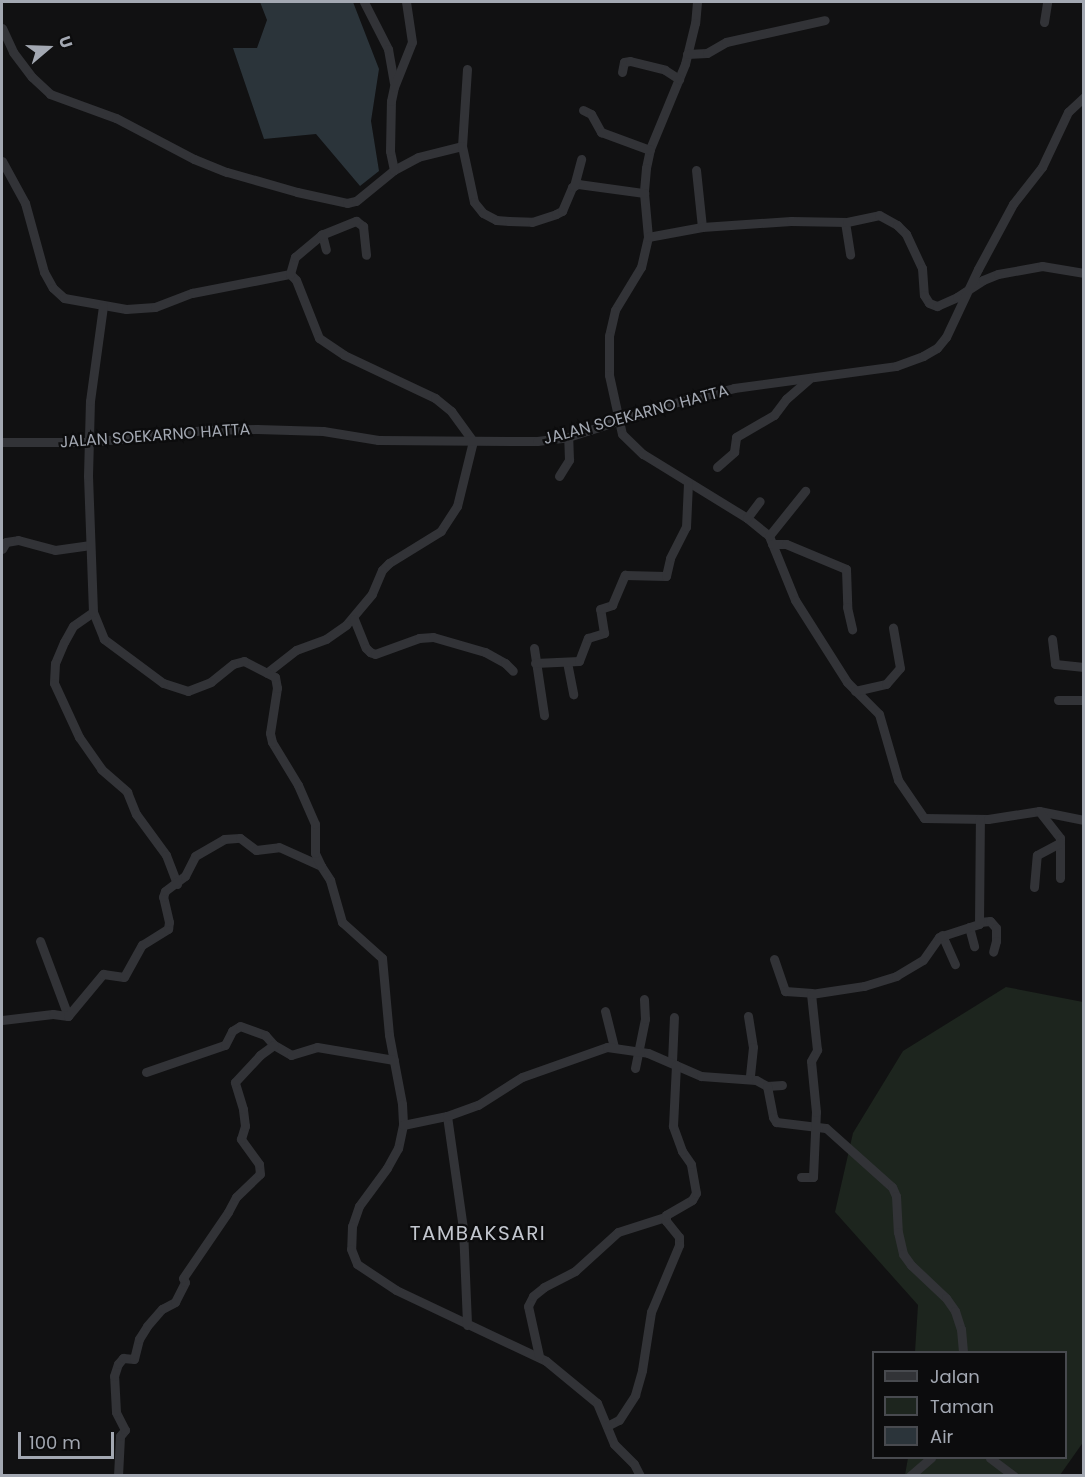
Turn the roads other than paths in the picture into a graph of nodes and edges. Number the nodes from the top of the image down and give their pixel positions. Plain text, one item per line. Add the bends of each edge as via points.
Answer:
1 (364, 2) edge
2 (405, 2) edge
3 (697, 2) edge
4 (1047, 2) edge
5 (825, 20) dead end
6 (1044, 22) dead end
7 (2, 28) edge
8 (687, 54) junction
9 (467, 69) dead end
10 (622, 72) dead end
11 (679, 78) junction
12 (394, 87) junction
13 (1083, 97) edge
14 (583, 110) dead end
15 (462, 146) junction
16 (650, 150) junction
17 (581, 159) dead end
18 (2, 161) edge
19 (394, 170) junction
20 (696, 170) dead end
21 (574, 186) junction
22 (644, 194) junction
23 (356, 201) junction
24 (356, 220) junction
25 (845, 222) junction
26 (702, 227) junction
27 (322, 234) junction
28 (648, 237) junction
29 (326, 250) dead end
30 (366, 255) dead end
31 (850, 255) dead end
32 (1083, 273) edge
33 (290, 274) junction
34 (970, 288) junction
35 (103, 306) junction
36 (809, 379) junction
37 (618, 422) junction
38 (568, 437) junction
39 (474, 441) junction
40 (2, 442) edge
41 (88, 442) junction
42 (717, 467) dead end
43 (559, 476) dead end
44 (688, 483) junction
45 (805, 491) dead end
46 (760, 501) dead end
47 (747, 518) junction
48 (770, 540) junction
49 (89, 545) junction
50 (2, 549) edge
51 (93, 612) junction
52 (354, 619) junction
53 (893, 628) dead end
54 (852, 629) dead end
55 (1052, 639) dead end
56 (534, 648) dead end
57 (567, 662) junction
58 (535, 663) junction
59 (1083, 666) edge
60 (513, 671) dead end
61 (267, 673) junction
62 (855, 691) junction
63 (573, 694) dead end
64 (1058, 700) dead end
65 (1083, 700) edge
66 (544, 715) dead end
67 (1039, 811) junction
68 (980, 819) junction
69 (1083, 820) edge
70 (1060, 843) junction
71 (321, 866) junction
72 (1060, 878) dead end
73 (177, 884) junction
74 (1034, 887) dead end
75 (980, 922) junction
76 (969, 927) junction
77 (942, 935) junction
78 (40, 941) dead end
79 (974, 946) dead end
80 (993, 952) dead end
81 (774, 959) dead end
82 (955, 964) dead end
83 (812, 993) junction
84 (644, 999) dead end
85 (605, 1011) dead end
86 (68, 1016) junction
87 (748, 1016) dead end
88 (674, 1017) dead end
89 (2, 1020) edge
90 (274, 1045) junction
91 (614, 1046) junction
92 (637, 1050) junction
93 (394, 1060) junction
94 (674, 1063) junction
95 (635, 1068) dead end
96 (146, 1072) dead end
97 (750, 1078) junction
98 (782, 1085) dead end
99 (767, 1086) junction
100 (447, 1116) junction
101 (403, 1125) junction
102 (816, 1125) junction
103 (801, 1177) dead end
104 (665, 1217) junction
105 (466, 1325) junction
106 (963, 1351) edge
107 (539, 1356) junction
108 (607, 1426) junction
109 (930, 1459) edge
110 (991, 1459) edge
111 (118, 1476) edge
112 (640, 1476) edge
113 (910, 1476) edge
114 (1014, 1476) edge

1 - 12 street via 388,49
2 - 12 street via 412,42
3 - 8 street
4 - 6 street
5 - 8 street via 726,42 708,53
7 - 23 street via 32,77 50,94 116,118 227,172 330,200
8 - 11 street
9 - 15 street
10 - 11 street via 624,62 630,61
11 - 16 street
12 - 19 street via 390,151
13 - 34 street, JALAN SOEKARNO HATTA via 1068,112 1042,167 1017,198
14 - 16 street via 591,114 601,132
15 - 19 street via 418,157
15 - 21 street via 474,202 496,220 532,222 556,214 562,211
16 - 22 street
17 - 21 street
18 - 35 street via 25,203 44,272 53,288 64,298
19 - 23 street
20 - 26 street
21 - 22 street via 584,184
22 - 28 street
23 - 24 street
24 - 27 street
24 - 30 street via 363,226
25 - 26 street
25 - 31 street
25 - 34 street via 876,215 897,225 920,261 922,288 929,303 942,305
26 - 28 street
27 - 29 street
27 - 33 street via 295,257
28 - 37 street via 641,267 618,304 609,336 609,375
32 - 34 street via 1042,266 1026,268 983,280
33 - 35 street via 192,293 155,307
33 - 39 street via 319,338 344,355 435,398 451,411
34 - 36 street, JALAN SOEKARNO HATTA via 946,338 923,356 896,366
35 - 41 street
36 - 37 street, JALAN SOEKARNO HATTA via 734,388
36 - 42 street via 774,415 736,437 734,452
37 - 38 street, JALAN SOEKARNO HATTA
37 - 44 street via 622,434 635,447
38 - 39 street, JALAN SOEKARNO HATTA via 526,442
38 - 43 street via 568,460
39 - 41 street, JALAN SOEKARNO HATTA via 378,440 323,431 257,429
39 - 52 street via 453,516 430,539 382,570 372,594
40 - 41 street, JALAN SOEKARNO HATTA
41 - 49 street
44 - 47 street
44 - 57 street via 686,527 670,558 666,576 625,575 612,604 600,609 604,633 588,638 577,663
45 - 48 street
46 - 47 street
47 - 48 street
48 - 54 street via 846,570
48 - 62 street via 795,600
49 - 50 street via 56,550 18,540 6,542
49 - 51 street
51 - 61 street via 104,639 163,683 188,692 244,661
51 - 73 street via 73,626 64,642 55,663 54,683 79,737 100,769 127,792 136,814 166,855
52 - 60 street via 366,648 375,654 433,637 485,652
52 - 61 street via 326,639 289,654
53 - 62 street via 900,668 886,684
55 - 59 street via 1055,664
56 - 58 street
57 - 58 street
57 - 63 street
58 - 66 street
61 - 71 street via 277,683 272,742 298,785 315,824 315,853
62 - 68 street via 879,714 898,780 922,815 932,820
64 - 65 street
67 - 68 street
67 - 69 street
67 - 70 street via 1057,832
68 - 75 street
70 - 72 street
70 - 74 street via 1037,855
71 - 73 street via 279,847 256,850 236,837 198,853
71 - 93 street via 330,880 342,922 382,958
73 - 86 street via 166,890 163,897 169,922 166,931 142,945 124,976 103,974
75 - 76 street
75 - 80 street via 990,921 996,928
76 - 77 street
76 - 79 street
77 - 82 street
77 - 83 street via 923,960 896,976 864,986
78 - 86 street
81 - 83 street via 785,991
83 - 102 street via 817,1050 811,1061
84 - 92 street via 645,1019
85 - 91 street
86 - 89 street
87 - 97 street via 753,1047
88 - 94 street
90 - 93 street via 291,1055 317,1047
90 - 96 street via 260,1033 240,1026 232,1031 225,1045
90 - 111 street via 235,1082 245,1126 241,1138 259,1164 260,1174 236,1197 183,1278 185,1282 175,1302 162,1309 147,1326 134,1359 123,1358 114,1376 116,1413 125,1430 120,1436
91 - 92 street
91 - 100 street via 522,1077 478,1105
92 - 94 street
92 - 95 street
93 - 101 street
94 - 97 street via 701,1076
94 - 104 street via 674,1126 691,1164 696,1193 692,1200
97 - 99 street
98 - 99 street
99 - 102 street via 777,1122
100 - 101 street
100 - 105 street via 463,1228
101 - 105 street via 393,1159 355,1215 351,1249 364,1270
102 - 103 street via 813,1177
102 - 106 street via 826,1128 892,1187 903,1254 955,1311
104 - 107 street via 618,1232 575,1271 533,1296 528,1306
104 - 108 street via 677,1232 679,1245 651,1312 634,1395 619,1420
105 - 107 street
107 - 108 street via 591,1397
108 - 112 street via 614,1444
109 - 113 street
110 - 114 street

